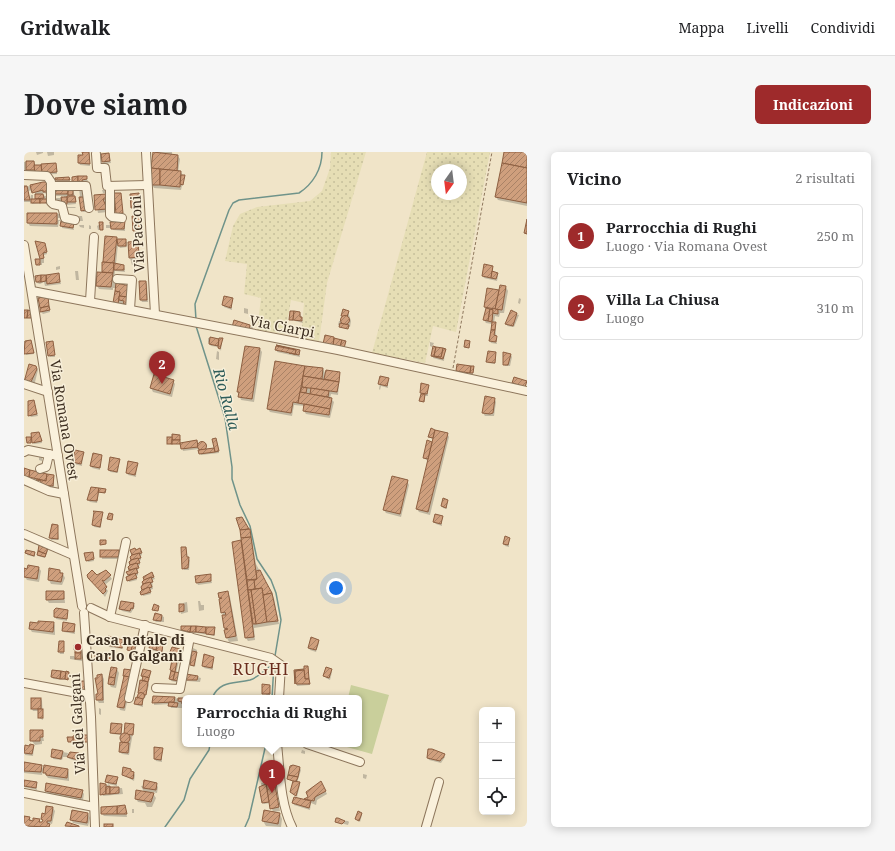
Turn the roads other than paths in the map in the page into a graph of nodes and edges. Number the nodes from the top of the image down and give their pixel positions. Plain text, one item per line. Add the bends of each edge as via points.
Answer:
1 (146, 152) edge
2 (96, 154) dead end
3 (24, 175) edge
4 (148, 185) junction
5 (51, 186) junction
6 (110, 187) junction
7 (89, 208) dead end
8 (122, 218) dead end
9 (75, 220) dead end
10 (94, 237) dead end
11 (24, 245) edge
12 (117, 279) dead end
13 (32, 291) junction
14 (90, 301) junction
15 (130, 309) junction
16 (155, 314) junction
17 (24, 384) edge
18 (527, 391) edge
19 (48, 392) junction
20 (24, 452) edge
21 (49, 454) junction
22 (58, 456) junction
23 (40, 469) dead end
24 (24, 480) edge
25 (64, 494) junction
26 (24, 534) edge
27 (126, 542) dead end
28 (73, 555) junction
29 (87, 610) junction
30 (110, 616) junction
31 (145, 626) junction
32 (190, 637) junction
33 (24, 683) edge
34 (156, 688) dead end
35 (89, 695) junction
36 (279, 695) edge
37 (129, 698) dead end
38 (278, 747) edge
39 (316, 747) edge
40 (360, 762) dead end
41 (439, 782) dead end
42 (24, 793) edge
43 (94, 807) junction
44 (290, 826) edge
45 (95, 827) edge
46 (426, 827) edge

1 - 4 street, Via Pacconi
2 - 6 street via 97,168 105,168 106,185
3 - 5 street via 47,176
4 - 6 street
4 - 16 street, Via Pacconi
5 - 7 street via 86,186
5 - 9 street via 51,202 62,206 65,218
6 - 8 street via 110,215
10 - 14 street
11 - 13 street, Via Romana Ovest
12 - 15 street via 132,280
13 - 14 street, Via Ciarpi
13 - 19 street, Via Romana Ovest
14 - 15 street, Via Ciarpi
15 - 16 street, Via Ciarpi
16 - 18 street, Via Ciarpi
17 - 19 street
19 - 22 street, Via Romana Ovest
20 - 21 street via 28,450
21 - 22 street
21 - 23 street via 46,467
22 - 25 street, Via Romana Ovest
24 - 25 street via 49,491
25 - 28 street, Via Romana Ovest
26 - 28 street
27 - 30 street
28 - 29 street, Via Romana Ovest
29 - 30 street
29 - 35 street, Via dei Galgani
30 - 31 street
31 - 32 street
31 - 37 street
32 - 34 street via 180,689
32 - 36 street via 275,660 282,665
33 - 35 street
35 - 43 street, Via dei Galgani
38 - 44 street via 281,783
39 - 40 street
41 - 46 street
42 - 43 street
43 - 45 street, Via dei Galgani

